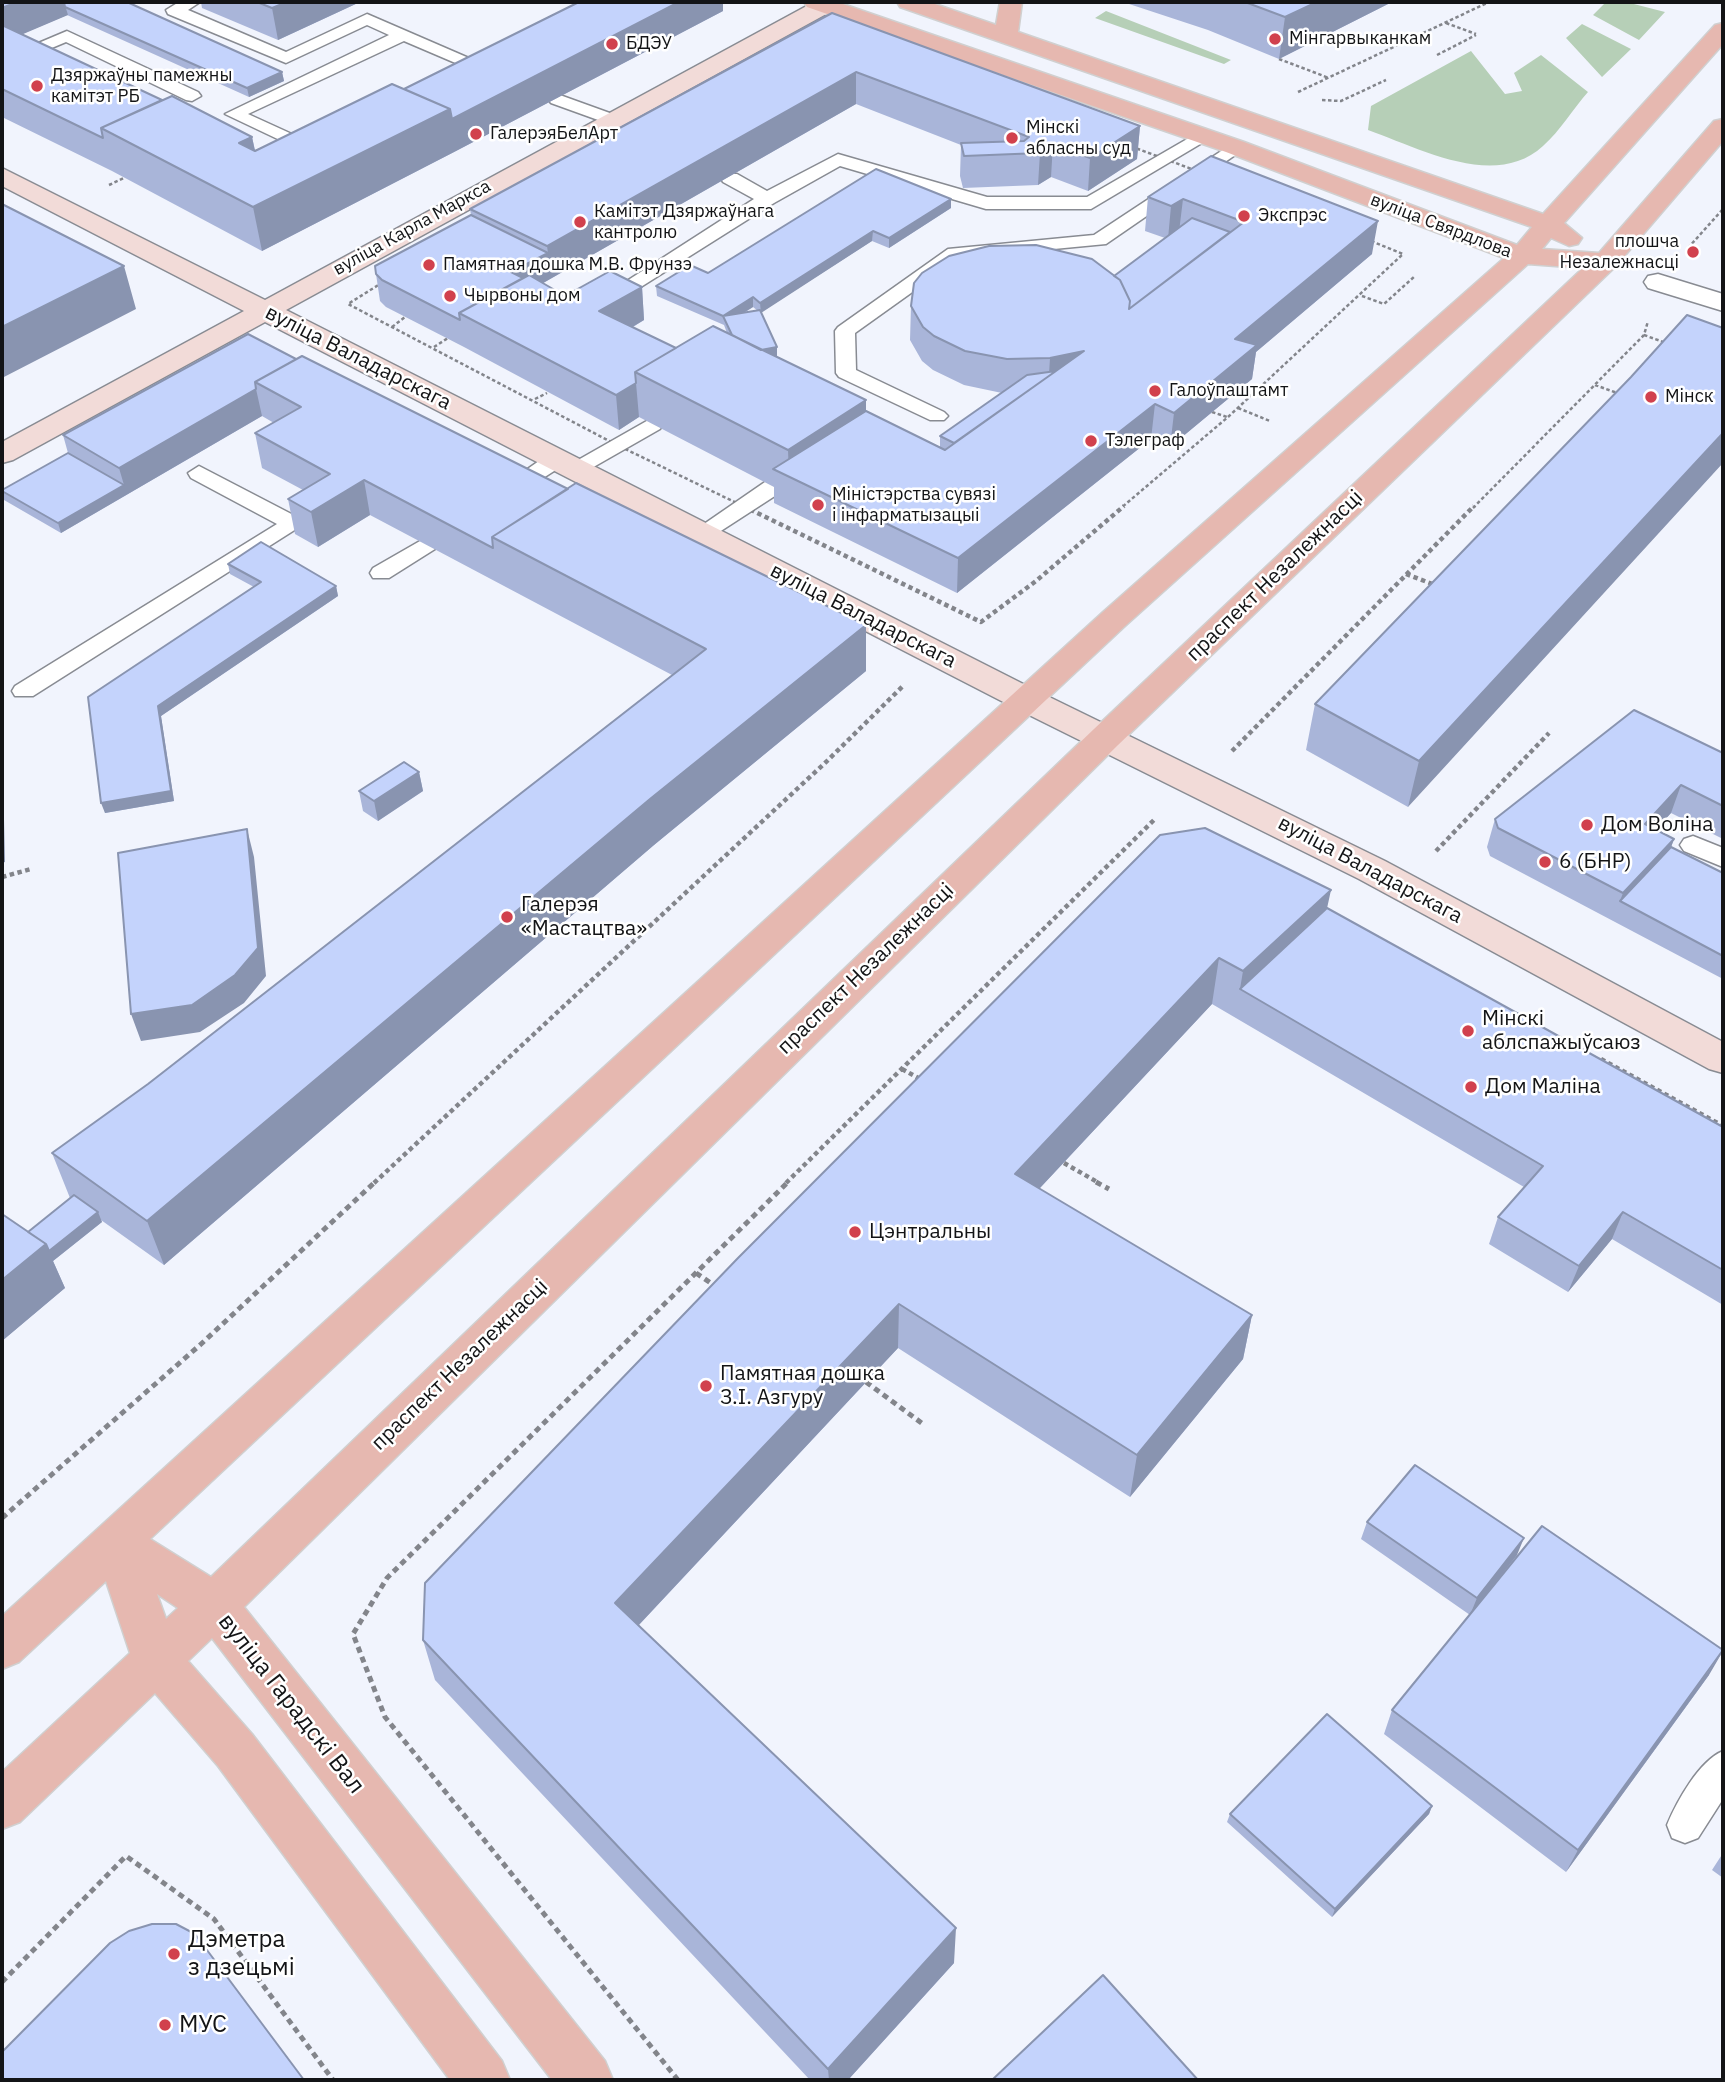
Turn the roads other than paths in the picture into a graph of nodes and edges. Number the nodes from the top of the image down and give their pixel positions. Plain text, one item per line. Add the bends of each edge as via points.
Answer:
1 (192, 2) edge
2 (908, 2) edge
3 (1012, 2) edge
4 (823, 3) edge
5 (1723, 30) edge
6 (402, 34) junction
7 (1006, 37) junction
8 (12, 58) edge
9 (473, 63) junction
10 (449, 75) edge
11 (500, 75) edge
12 (192, 96) dead end
13 (557, 99) edge
14 (1723, 126) edge
15 (611, 128) junction
16 (329, 135) edge
17 (1201, 136) junction
18 (1235, 147) junction
19 (2, 176) edge
20 (730, 178) edge
21 (766, 199) junction
22 (1548, 224) junction
23 (1522, 256) junction
24 (1606, 261) junction
25 (1658, 282) dead end
26 (629, 286) edge
27 (1723, 303) edge
28 (263, 309) junction
29 (903, 402) junction
30 (880, 416) edge
31 (937, 416) dead end
32 (652, 424) dead end
33 (2, 454) edge
34 (566, 464) junction
35 (199, 473) dead end
36 (773, 486) edge
37 (507, 491) edge
38 (702, 533) junction
39 (427, 544) edge
40 (381, 573) dead end
41 (24, 691) dead end
42 (1027, 700) junction
43 (1106, 737) junction
44 (1693, 845) dead end
45 (1723, 858) edge
46 (1723, 1059) edge
47 (117, 1543) junction
48 (214, 1605) junction
49 (2, 1647) edge
50 (155, 1658) junction
51 (1723, 1768) edge
52 (2, 1805) edge
53 (1685, 1825) dead end
54 (483, 2080) edge
55 (586, 2080) edge

1 - 6 lane via 174,10 286,58 367,19
2 - 7 main road, вуліца Свярдлова
3 - 7 main road
4 - 15 main road, вуліца Карла Маркса
4 - 17 main road, вуліца Свярдлова
5 - 22 main road
6 - 9 lane
6 - 16 lane via 234,114 305,147
7 - 22 main road, вуліца Свярдлова
8 - 12 lane via 67,36
9 - 10 lane
9 - 11 lane
13 - 15 lane
14 - 24 main road, праспект Незалежнасці
15 - 28 main road, вуліца Карла Маркса
17 - 18 main road, вуліца Свярдлова
17 - 21 lane via 1091,203 986,204 838,160
18 - 23 main road, вуліца Свярдлова
18 - 29 lane via 1099,240 956,253 845,331 846,373
19 - 28 main road, вуліца Валадарскага
20 - 21 lane
21 - 26 lane
22 - 23 main road
22 - 24 main road, вуліца Свярдлова
23 - 24 main road, вуліца Свярдлова
23 - 42 main road
24 - 43 main road, праспект Незалежнасці
25 - 27 street
28 - 33 main road, вуліца Карла Маркса
28 - 34 main road, вуліца Валадарскага
29 - 30 lane
29 - 31 lane
32 - 34 lane
34 - 37 lane
34 - 38 main road, вуліца Валадарскага
35 - 41 lane via 293,524
36 - 38 lane
38 - 42 main road, вуліца Валадарскага
39 - 40 lane
42 - 43 main road, вуліца Валадарскага
42 - 47 main road
43 - 46 main road, вуліца Валадарскага via 1372,870
43 - 48 main road, праспект Незалежнасці
44 - 45 lane
47 - 48 main road, вуліца Гарадскі Вал
47 - 49 main road
47 - 50 main road
48 - 50 main road, праспект Незалежнасці
48 - 55 main road, вуліца Гарадскі Вал
50 - 52 main road, праспект Незалежнасці
50 - 54 main road via 235,1750
51 - 53 lane

